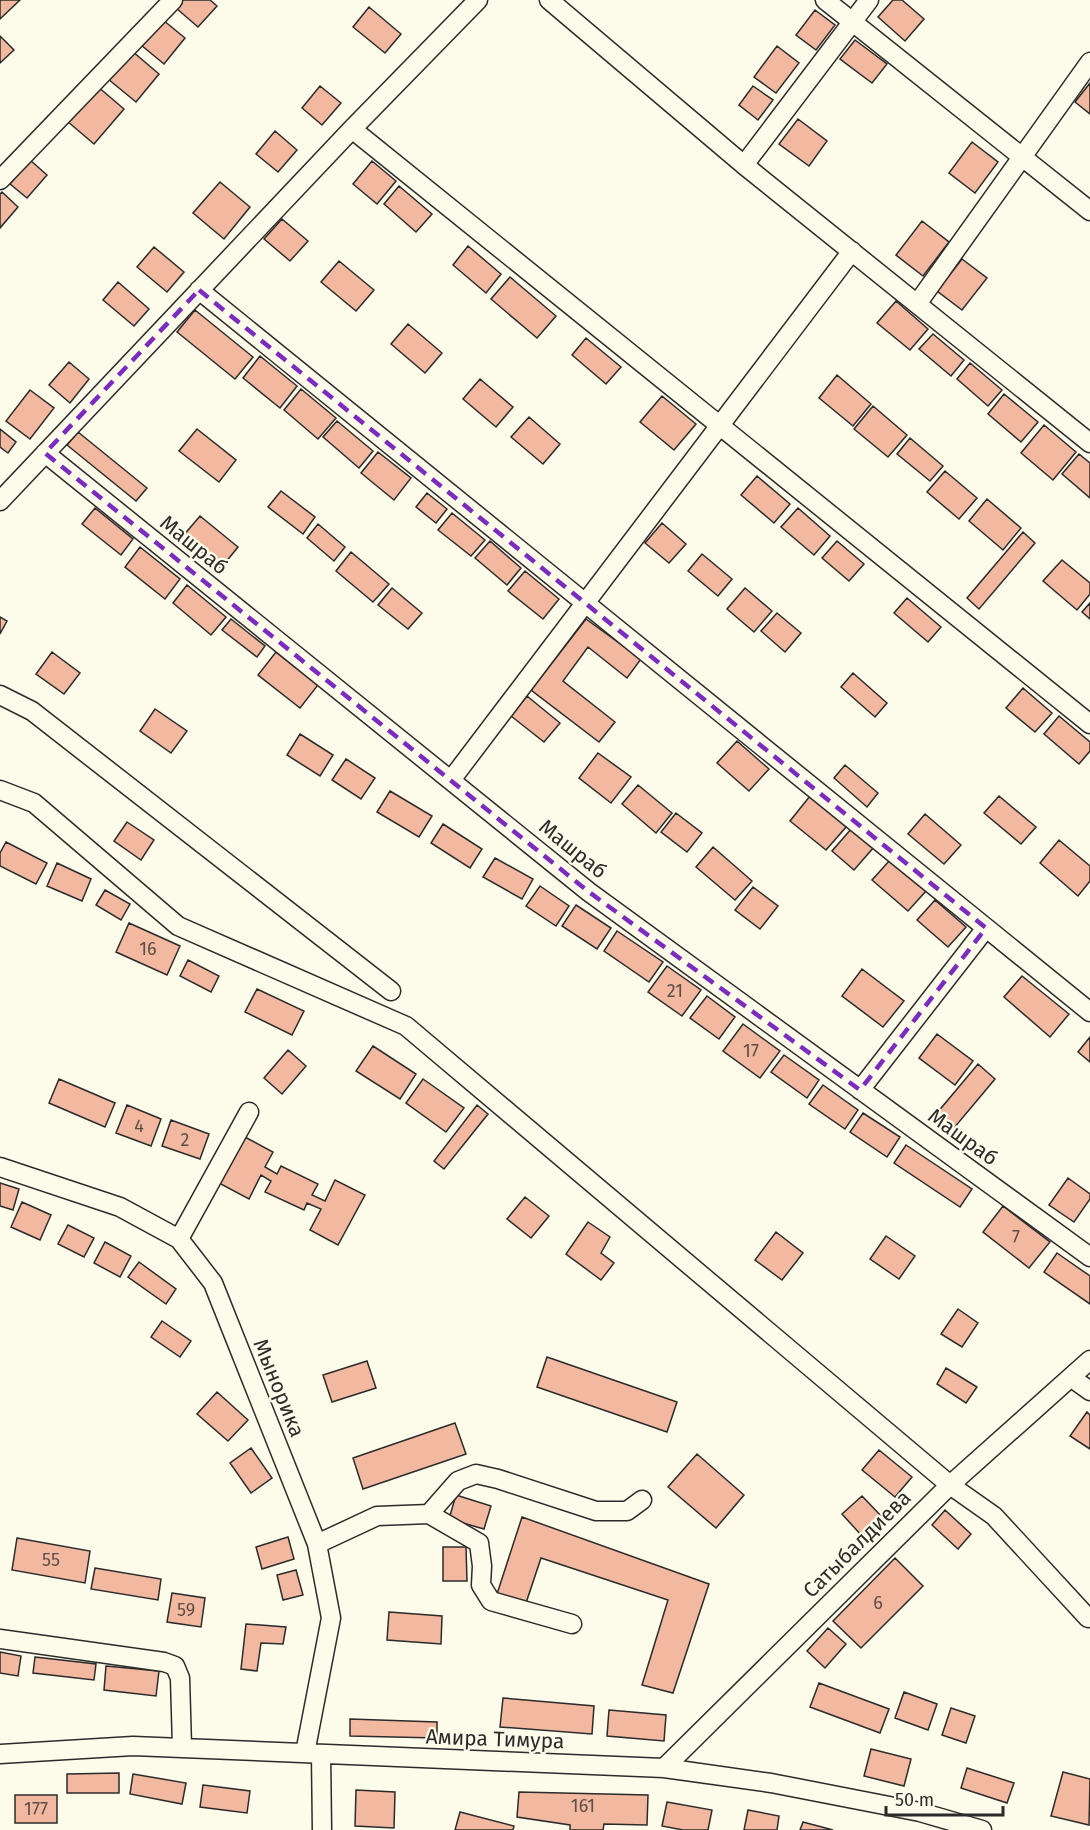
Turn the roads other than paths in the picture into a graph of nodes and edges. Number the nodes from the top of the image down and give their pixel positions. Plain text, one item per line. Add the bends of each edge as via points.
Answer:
1 (173, 0) edge
2 (478, 0) edge
3 (549, 0) edge
4 (825, 0) edge
5 (869, 0) edge
6 (853, 22) junction
7 (1090, 62) edge
8 (352, 129) junction
9 (1022, 157) junction
10 (744, 165) junction
11 (0, 180) edge
12 (1090, 212) edge
13 (852, 251) junction
14 (199, 290) junction
15 (917, 304) junction
16 (720, 426) junction
17 (1087, 435) edge
18 (45, 453) junction
19 (0, 501) edge
20 (585, 603) junction
21 (0, 695) edge
22 (1090, 724) edge
23 (451, 780) junction
24 (0, 790) edge
25 (986, 928) junction
26 (392, 991) dead end
27 (1090, 1012) edge
28 (860, 1090) junction
29 (249, 1112) dead end
30 (0, 1167) edge
31 (179, 1239) junction
32 (1090, 1257) edge
33 (1090, 1360) edge
34 (1072, 1378) junction
35 (1090, 1391) edge
36 (950, 1485) junction
37 (642, 1500) dead end
38 (429, 1514) junction
39 (317, 1544) junction
40 (1088, 1618) dead end
41 (572, 1624) dead end
42 (0, 1639) edge
43 (182, 1747) junction
44 (313, 1753) junction
45 (0, 1754) edge
46 (664, 1768) junction
47 (322, 1830) edge
48 (982, 1830) edge

1 - 11 street
2 - 8 street
3 - 10 street
4 - 6 street
5 - 6 street
6 - 9 street
6 - 10 street
7 - 9 street
8 - 14 street
8 - 16 street
9 - 12 street
9 - 15 street
10 - 13 street
13 - 15 street
13 - 16 street
14 - 18 street
14 - 20 street
15 - 17 street
16 - 20 street
16 - 22 street
18 - 19 street
18 - 23 street, Машраб
20 - 23 street
20 - 25 street
21 - 26 street via 32,711
23 - 28 street, Машраб via 589,892
24 - 36 street via 34,802 178,926 406,1026
25 - 27 street
25 - 28 street
28 - 32 street, Машраб
29 - 31 street
30 - 31 street, Мынорика via 120,1207
31 - 39 street, Мынорика via 213,1283
33 - 34 street, Сатыбалдиева
34 - 35 street
34 - 36 street, Сатыбалдиева
36 - 40 street via 994,1516
36 - 46 street, Сатыбалдиева
37 - 38 street via 627,1511 596,1511 476,1474 458,1481
38 - 39 street via 377,1516
38 - 41 street via 479,1543 481,1585 491,1601
39 - 44 street, Мынорика via 331,1618
42 - 43 street via 175,1666 180,1678
43 - 44 street, Амира Тимура
43 - 45 street, Амира Тимура
44 - 46 street, Амира Тимура
44 - 47 street, Мынорика
46 - 48 street, Амира Тимура via 840,1796 920,1812

